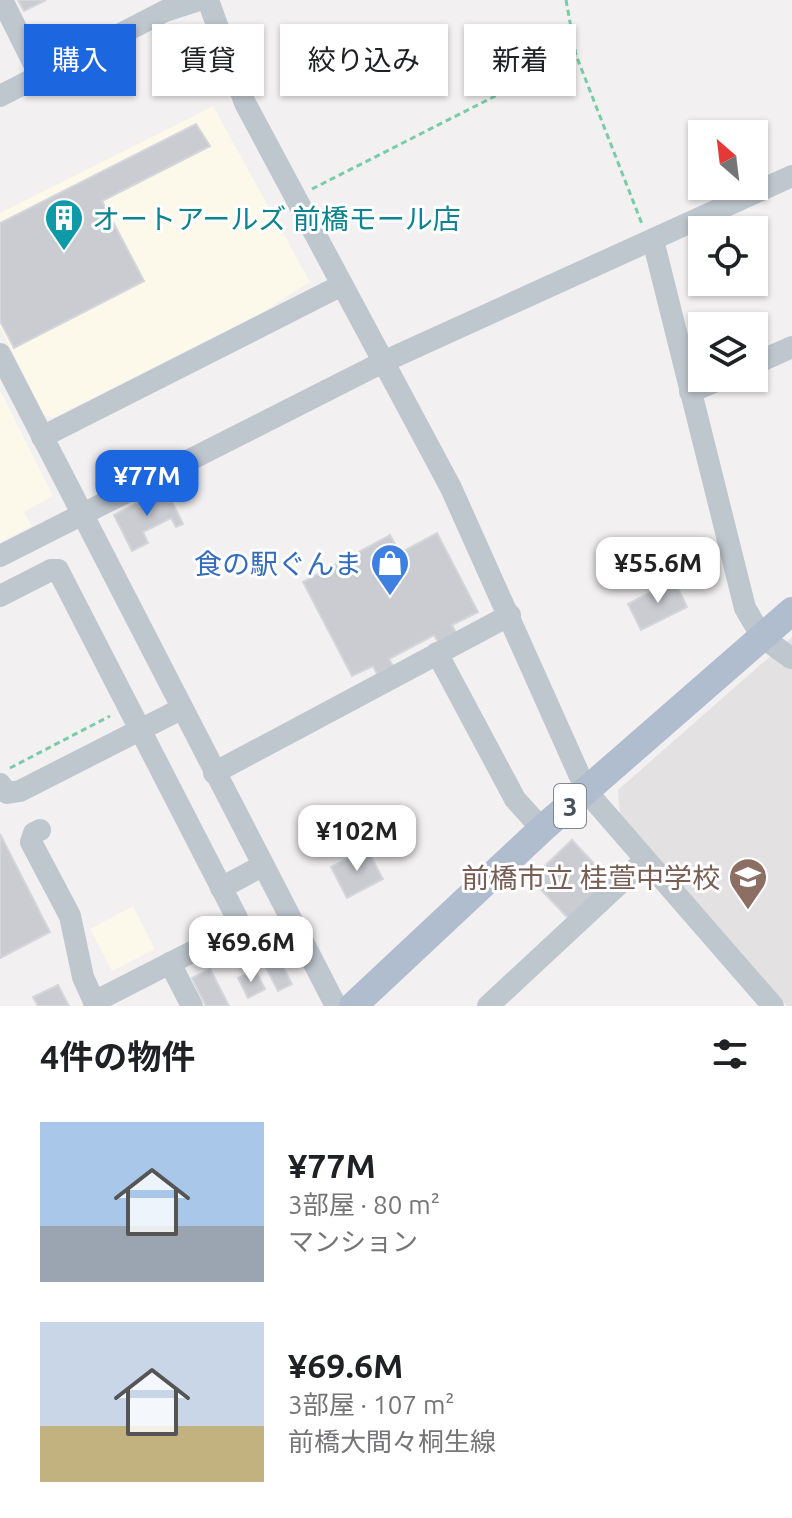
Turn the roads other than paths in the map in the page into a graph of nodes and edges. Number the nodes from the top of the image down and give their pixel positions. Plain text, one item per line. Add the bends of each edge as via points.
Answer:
1 (2, 0) edge
2 (199, 0) edge
3 (208, 0) edge
4 (136, 27) edge
5 (24, 44) edge
6 (24, 84) edge
7 (0, 96) edge
8 (792, 176) edge
9 (653, 240) junction
10 (342, 285) junction
11 (792, 347) edge
12 (0, 354) edge
13 (768, 358) edge
14 (383, 362) junction
15 (688, 384) edge
16 (690, 392) edge
17 (42, 437) junction
18 (81, 514) junction
19 (0, 556) edge
20 (0, 596) edge
21 (792, 611) edge
22 (510, 615) junction
23 (762, 637) junction
24 (437, 653) junction
25 (791, 658) edge
26 (181, 709) junction
27 (140, 730) junction
28 (214, 773) junction
29 (0, 784) edge
30 (587, 792) junction
31 (542, 829) junction
32 (40, 830) dead end
33 (645, 860) junction
34 (262, 866) junction
35 (221, 888) junction
36 (170, 963) junction
37 (95, 1004) edge
38 (192, 1006) edge
39 (336, 1006) edge
40 (353, 1006) edge
41 (488, 1006) edge
42 (773, 1006) edge

1 - 5 street
2 - 4 street
3 - 10 street via 240,93
6 - 7 street
8 - 9 street
9 - 14 street
9 - 15 street
10 - 14 street
10 - 17 street
11 - 13 street
12 - 17 street
14 - 18 street
14 - 22 street via 451,488
16 - 23 street via 742,600
17 - 18 street
18 - 19 street
18 - 26 street
20 - 27 street via 58,570
21 - 23 main road, 3
22 - 24 street
22 - 30 street
23 - 25 street
23 - 30 main road, 3
24 - 28 street
24 - 31 street via 515,799
26 - 27 street
26 - 28 street
27 - 29 street via 20,791 7,793
27 - 35 street
28 - 34 street
30 - 31 main road, 3
30 - 33 street
31 - 40 main road, 3
32 - 37 street via 31,842 70,916 83,977
33 - 41 street
33 - 42 street
34 - 35 street
34 - 39 street
35 - 36 street via 237,926
36 - 37 street
36 - 38 street

